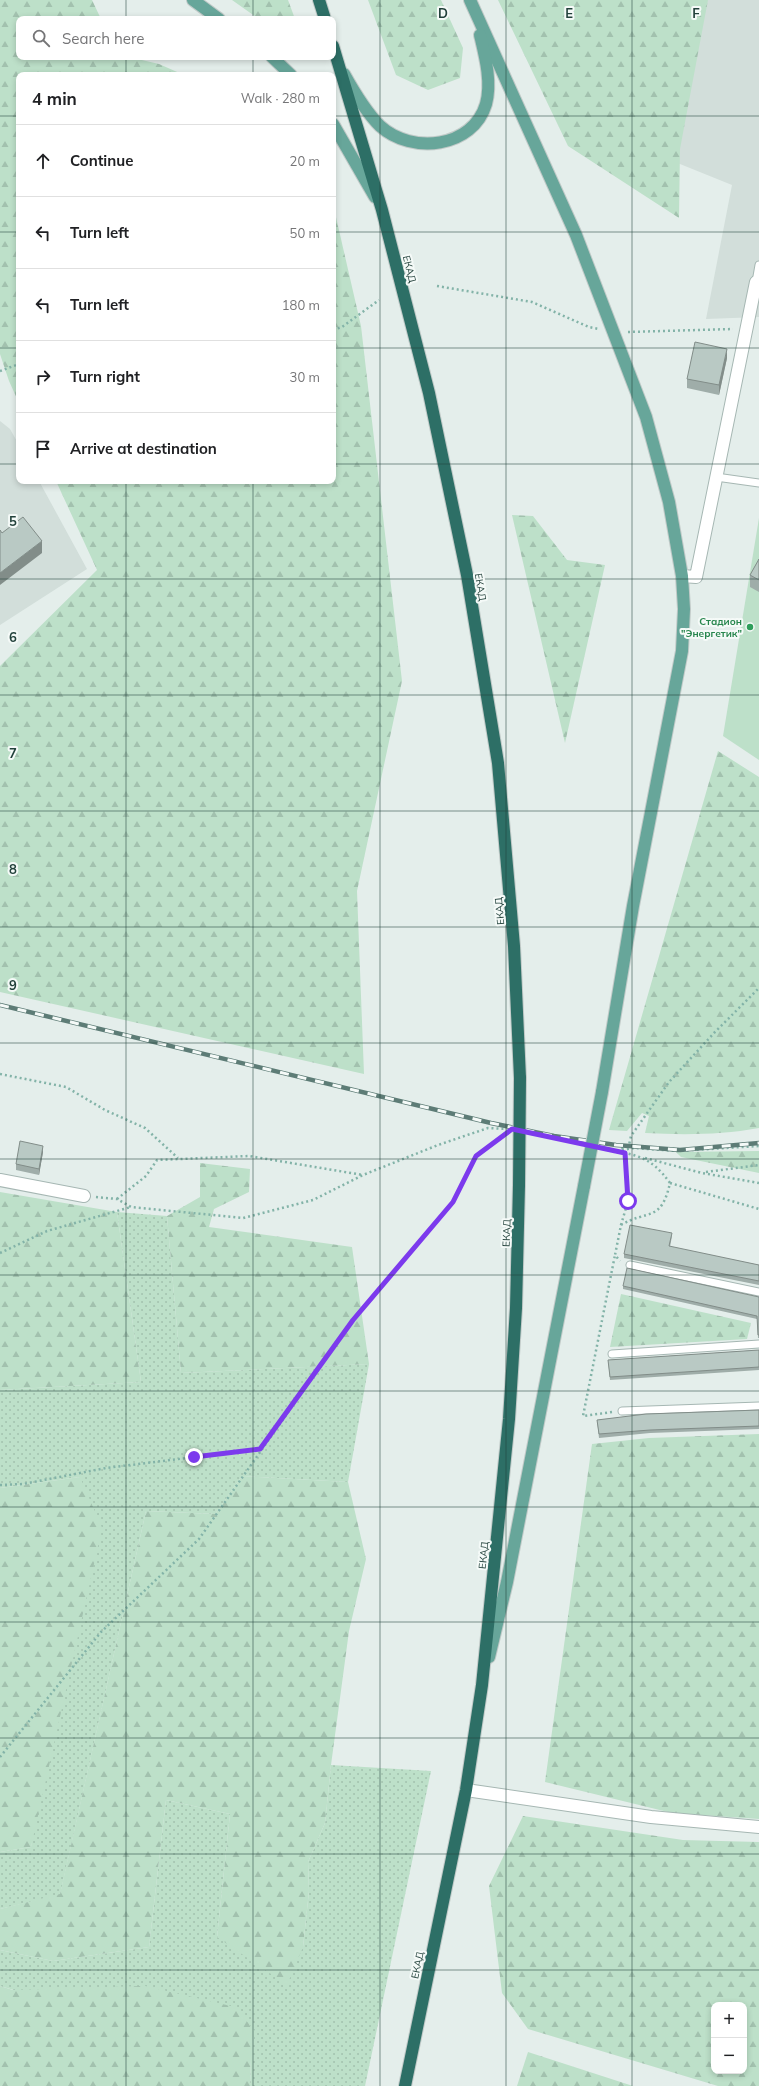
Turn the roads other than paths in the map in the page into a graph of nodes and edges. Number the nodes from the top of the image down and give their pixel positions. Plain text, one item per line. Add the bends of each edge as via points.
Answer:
1 (193, 0) edge
2 (319, 0) edge
3 (471, 2) edge
4 (215, 16) edge
5 (324, 16) edge
6 (336, 57) edge
7 (275, 60) edge
8 (338, 64) junction
9 (288, 72) edge
10 (336, 129) edge
11 (382, 210) junction
12 (759, 265) edge
13 (757, 282) edge
14 (716, 477) junction
15 (759, 483) edge
16 (682, 576) junction
17 (0, 1180) edge
18 (84, 1196) road end
19 (630, 1265) road end
20 (759, 1292) edge
21 (759, 1344) edge
22 (612, 1354) dead end
23 (759, 1406) edge
24 (622, 1411) road end
25 (482, 1685) junction
26 (466, 1790) junction
27 (759, 1827) edge
28 (405, 2086) edge

1 - 4 main road
2 - 5 highway
3 - 8 main road via 486,61 486,103 481,117 472,129 455,139 436,143 415,142 398,137 381,126 357,97
3 - 16 main road via 576,235 641,403 669,502
6 - 8 highway, ЕКАД
7 - 9 main road
8 - 11 highway, ЕКАД
10 - 11 main road
11 - 25 highway, ЕКАД, bridge via 429,393 467,576 498,763 514,946 520,1078 516,1308 509,1419
12 - 13 lane
13 - 14 street
14 - 15 lane
14 - 16 street via 696,576
16 - 25 main road, bridge via 682,651 633,906 584,1186 507,1582
17 - 18 street
19 - 20 lane
21 - 22 lane
23 - 24 lane
25 - 26 highway, ЕКАД
26 - 27 street via 651,1817
26 - 28 highway, ЕКАД

